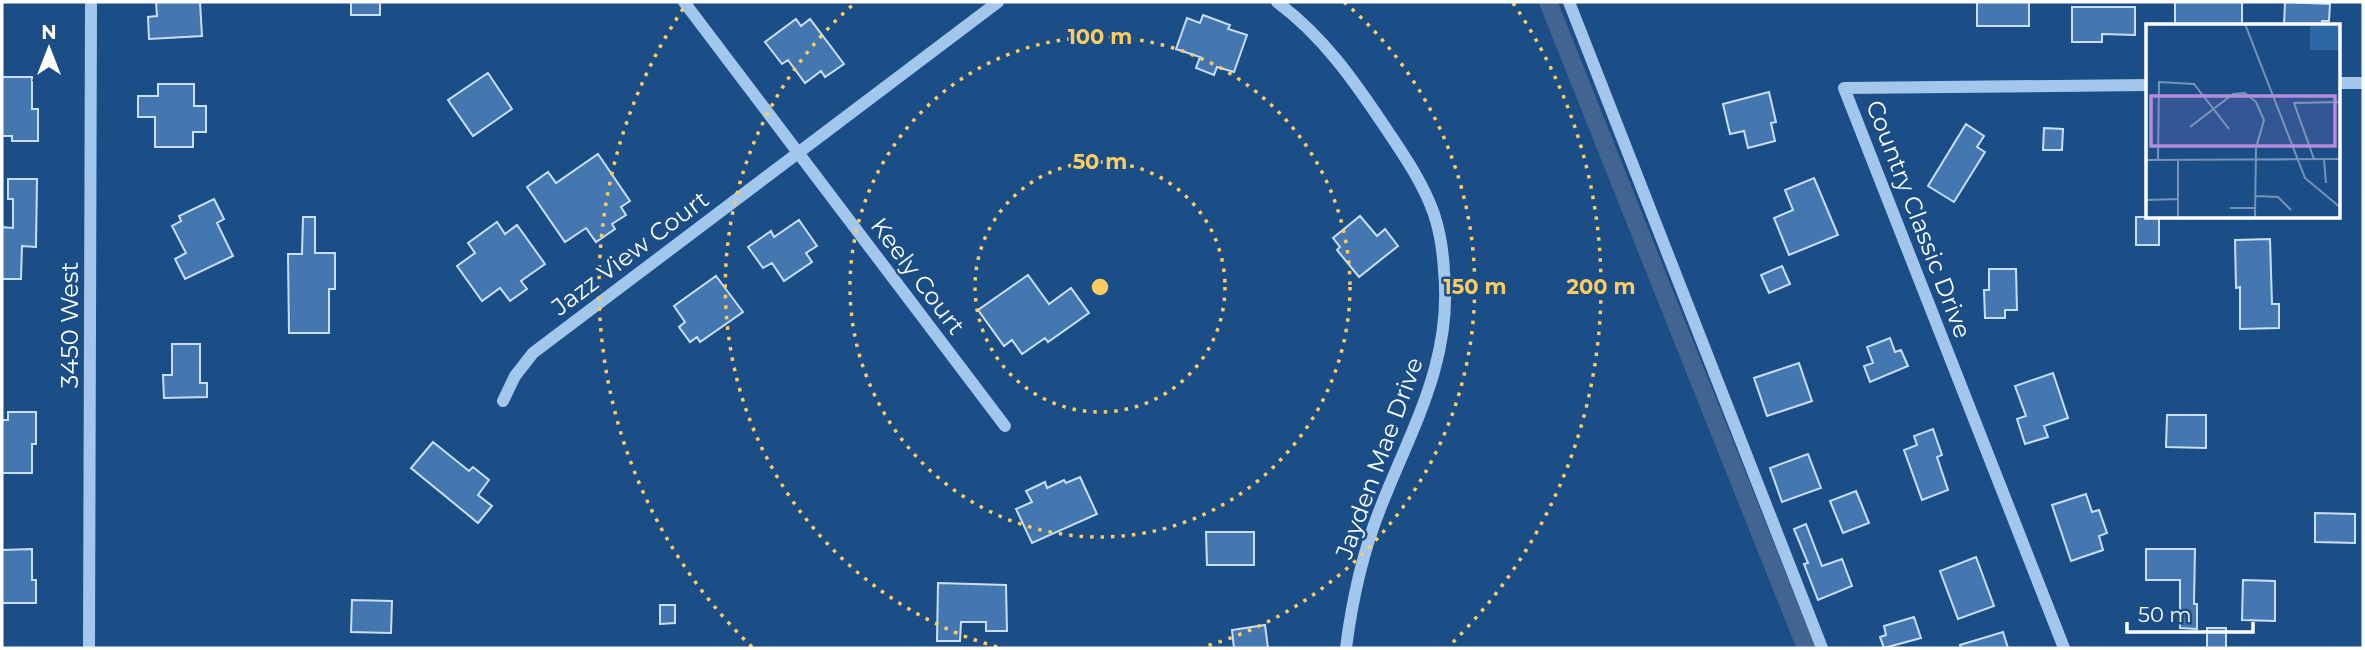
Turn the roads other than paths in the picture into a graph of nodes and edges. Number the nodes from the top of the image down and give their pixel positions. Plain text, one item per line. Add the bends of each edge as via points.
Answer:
1 (91, 2) edge
2 (684, 2) edge
3 (998, 2) edge
4 (1278, 2) edge
5 (1569, 2) edge
6 (2340, 83) edge
7 (2363, 83) edge
8 (2146, 85) edge
9 (797, 152) junction
10 (503, 401) dead end
11 (1005, 426) dead end
12 (89, 648) edge
13 (1346, 648) edge
14 (1822, 648) edge
15 (2064, 648) edge

1 - 12 street, 3450 West
2 - 9 street, Keely Court
3 - 9 street
4 - 13 street, Jayden Mae Drive via 1324,44 1407,159 1435,216 1443,251 1446,316 1441,349 1429,393 1366,549
5 - 14 street
6 - 7 street
8 - 15 street, Country Classic Drive via 1844,88
9 - 10 street, Jazz View Court via 533,353
9 - 11 street, Keely Court

